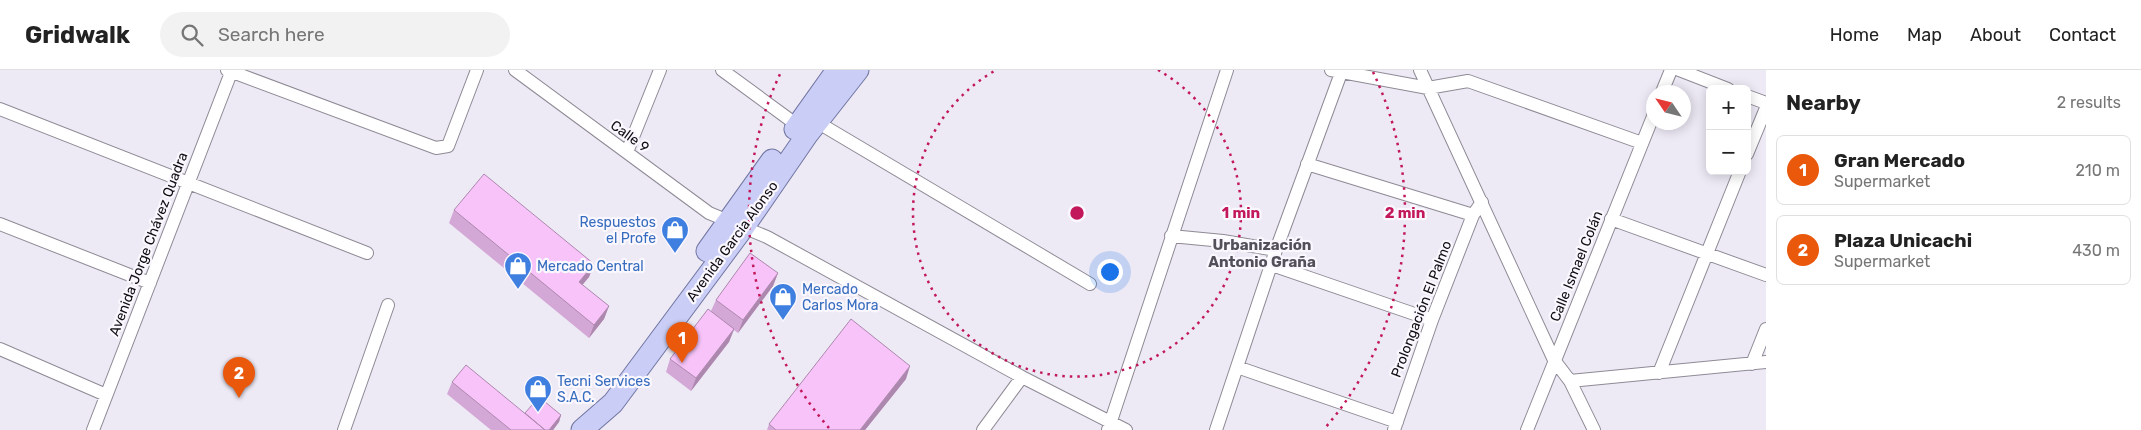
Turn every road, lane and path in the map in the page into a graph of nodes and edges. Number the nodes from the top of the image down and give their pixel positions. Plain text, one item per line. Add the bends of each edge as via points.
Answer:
1 (230, 70) edge
2 (477, 70) edge
3 (516, 70) edge
4 (660, 70) edge
5 (722, 70) edge
6 (837, 70) edge
7 (858, 70) edge
8 (1227, 70) edge
9 (1420, 70) edge
10 (1671, 70) edge
11 (1679, 70) edge
12 (1336, 71) edge
13 (1665, 85) edge
14 (1718, 85) edge
15 (1428, 88) junction
16 (1751, 97) edge
17 (1766, 103) edge
18 (1766, 108) edge
19 (0, 109) edge
20 (807, 123) junction
21 (1647, 130) edge
22 (1642, 143) junction
23 (1751, 144) edge
24 (627, 152) junction
25 (1307, 164) junction
26 (1738, 175) edge
27 (187, 181) junction
28 (1482, 202) junction
29 (1473, 215) junction
30 (1611, 219) junction
31 (0, 224) edge
32 (735, 225) junction
33 (1171, 236) junction
34 (1276, 250) junction
35 (367, 253) dead end
36 (1707, 254) junction
37 (1272, 265) junction
38 (1766, 275) edge
39 (150, 283) junction
40 (1090, 284) dead end
41 (388, 305) dead end
42 (1432, 320) junction
43 (1766, 329) edge
44 (0, 349) edge
45 (1554, 360) junction
46 (1766, 362) edge
47 (1752, 364) junction
48 (1237, 367) junction
49 (1659, 373) junction
50 (1022, 377) junction
51 (1570, 381) junction
52 (106, 395) junction
53 (1109, 426) edge
54 (1395, 426) edge
55 (93, 430) edge
56 (344, 430) edge
57 (581, 430) edge
58 (983, 430) edge
59 (1126, 430) edge
60 (1216, 430) edge
61 (1527, 430) edge
62 (1594, 430) edge

1 - 2 street via 436,148 448,146
1 - 27 street, Avenida Jorge Chávez Quadra
3 - 24 street, Calle 9
4 - 24 street
5 - 20 street
6 - 20 main road, Avenida Garcia Alonso
7 - 20 main road, Avenida Garcia Alonso
8 - 33 street
9 - 15 street
10 - 13 street
11 - 14 street
12 - 15 street
12 - 25 street
15 - 22 street via 1468,82
15 - 28 street
16 - 17 street
18 - 23 street
19 - 27 street
20 - 32 main road, Avenida Garcia Alonso
20 - 40 street
21 - 22 street, Calle Ismael Colán
22 - 30 street, Calle Ismael Colán
24 - 32 street, Calle 9 via 709,213
25 - 29 street
25 - 34 street
26 - 36 street
27 - 35 street
27 - 39 street, Avenida Jorge Chávez Quadra
28 - 29 street, Prolongación El Palmo
28 - 45 street
29 - 42 street, Prolongación El Palmo
30 - 36 street
30 - 45 street, Calle Ismael Colán
31 - 39 street
32 - 50 street, Calle 9 via 767,237
32 - 57 main road, Avenida Garcia Alonso via 613,403
33 - 34 street
33 - 53 street
34 - 37 street
36 - 38 street
36 - 49 street
37 - 42 street
37 - 48 street
39 - 52 street, Avenida Jorge Chávez Quadra
41 - 56 street
42 - 54 street, Prolongación El Palmo
43 - 47 street
44 - 52 street
45 - 51 street
45 - 61 street, Calle Ismael Colán
46 - 47 street
47 - 49 street
48 - 54 street
48 - 60 street
49 - 51 street
50 - 53 street, Calle 9
50 - 58 street
51 - 62 street
52 - 55 street, Avenida Jorge Chávez Quadra
53 - 59 street, Calle 9

